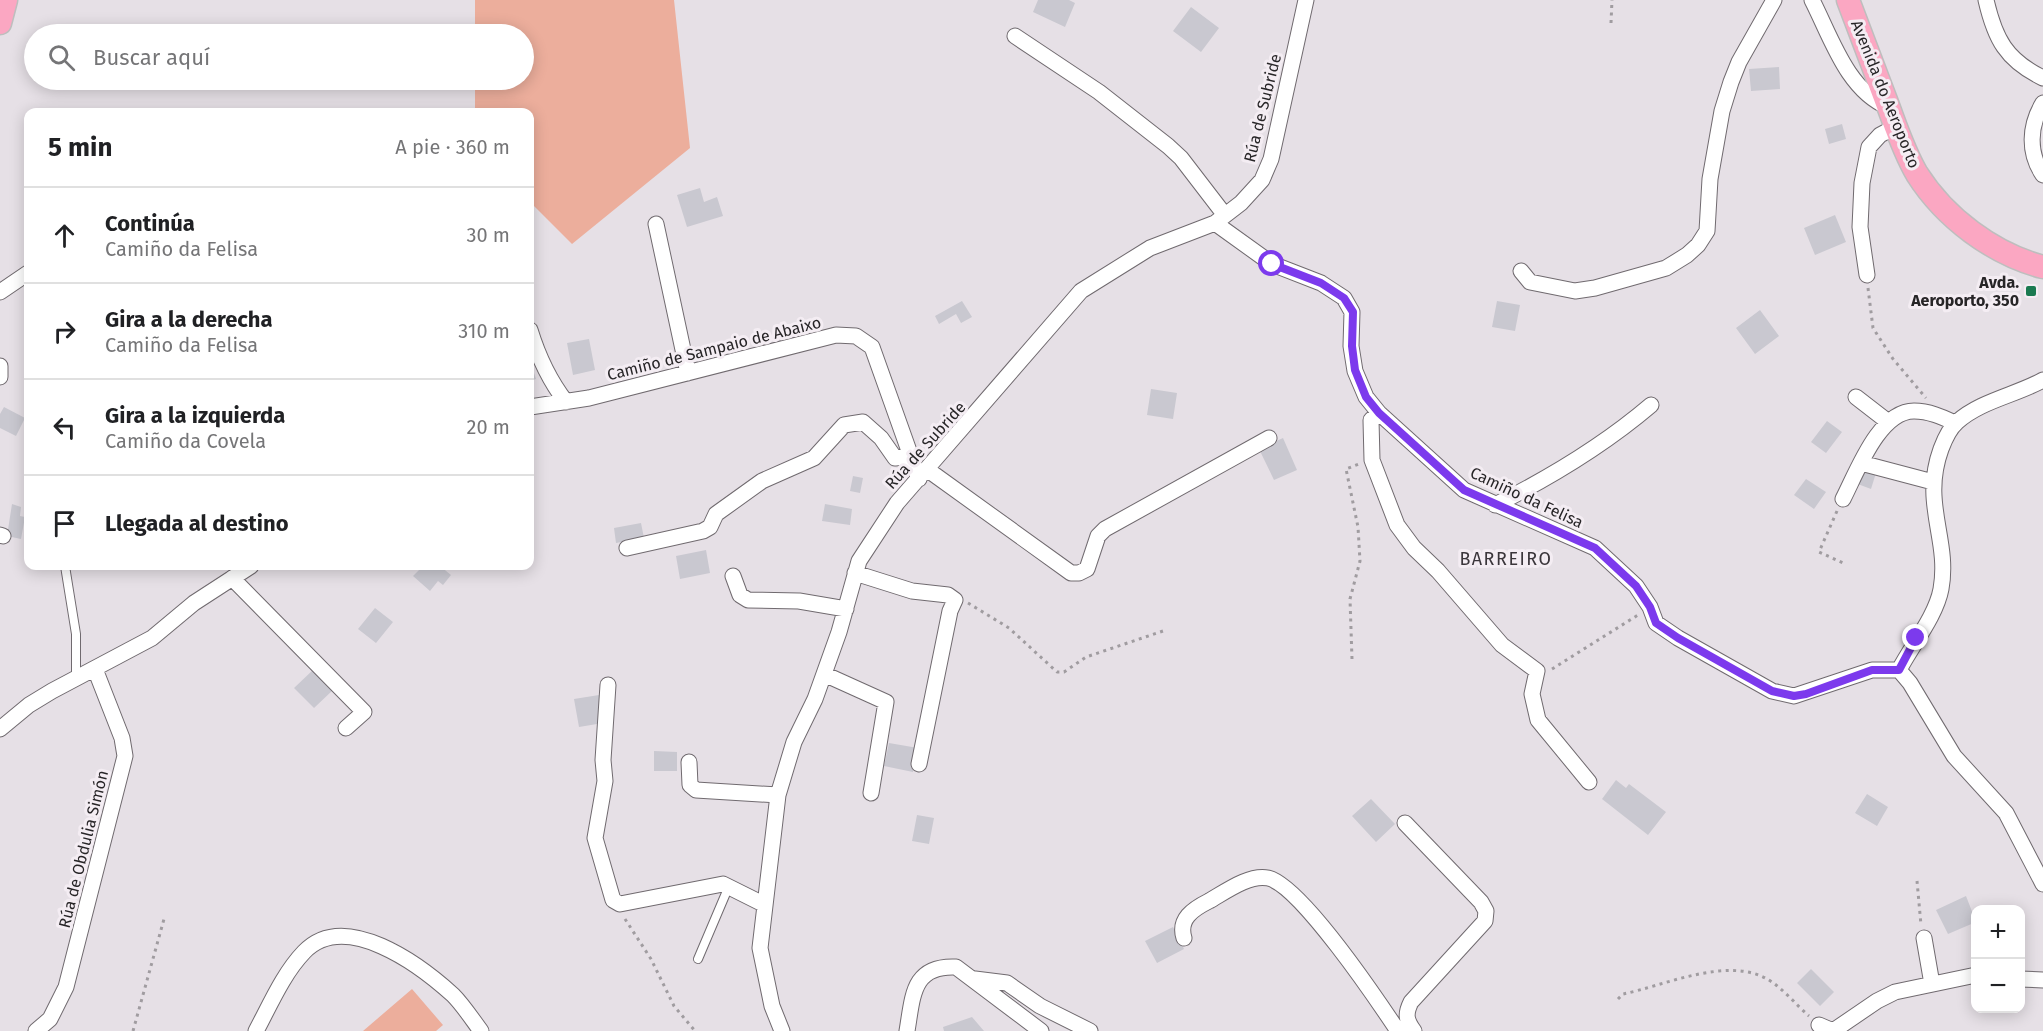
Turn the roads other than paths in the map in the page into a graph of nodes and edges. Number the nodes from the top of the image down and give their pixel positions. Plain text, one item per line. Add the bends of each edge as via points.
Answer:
1 (6, 0) edge
2 (1306, 0) edge
3 (1774, 0) edge
4 (1812, 0) edge
5 (1848, 0) edge
6 (1986, 0) edge
7 (0, 23) edge
8 (1015, 36) dead end
9 (2043, 78) edge
10 (2043, 104) edge
11 (1892, 117) junction
12 (2043, 175) edge
13 (1220, 219) junction
14 (656, 224) dead end
15 (2043, 267) edge
16 (1521, 271) dead end
17 (1867, 275) road end
18 (24, 276) edge
19 (0, 292) edge
20 (534, 344) edge
21 (0, 366) edge
22 (688, 373) junction
23 (0, 377) edge
24 (2043, 380) edge
25 (1856, 397) dead end
26 (566, 402) junction
27 (1651, 405) dead end
28 (534, 406) edge
29 (1379, 413) junction
30 (1887, 422) junction
31 (1955, 423) junction
32 (1269, 438) dead end
33 (911, 456) junction
34 (1861, 462) junction
35 (924, 474) junction
36 (1932, 482) junction
37 (1843, 499) road end
38 (1495, 505) junction
39 (627, 548) dead end
40 (66, 570) edge
41 (242, 570) edge
42 (855, 573) junction
43 (733, 576) dead end
44 (846, 609) junction
45 (94, 669) junction
46 (1899, 670) junction
47 (824, 674) junction
48 (75, 679) junction
49 (608, 686) dead end
50 (346, 728) dead end
51 (0, 729) edge
52 (689, 762) dead end
53 (919, 764) dead end
54 (1590, 782) dead end
55 (871, 793) dead end
56 (778, 795) junction
57 (1405, 823) dead end
58 (2043, 884) edge
59 (729, 886) junction
60 (765, 905) junction
61 (1184, 938) dead end
62 (1924, 938) road end
63 (698, 959) dead end
64 (1971, 976) edge
65 (975, 979) junction
66 (2025, 979) edge
67 (2043, 980) edge
68 (1932, 984) junction
69 (1819, 1025) road end
70 (474, 1029) edge
71 (36, 1031) edge
72 (256, 1031) edge
73 (782, 1031) edge
74 (907, 1031) edge
75 (1041, 1031) edge
76 (1090, 1031) edge
77 (1398, 1031) edge
78 (1413, 1031) edge

1 - 7 main road
2 - 13 street, Rúa de Subride via 1271,159 1262,180
3 - 16 street via 1739,62 1722,111 1710,178 1707,231 1698,245 1666,268 1585,290 1530,282
4 - 11 street via 1856,83
5 - 11 main road, Avenida do Aeroporto
6 - 9 street via 2007,53 2024,69
8 - 13 street, Camiño da Felisa via 1099,92 1168,146 1181,158
10 - 12 street via 2033,131 2032,148
11 - 15 main road, Avenida do Aeroporto via 1918,175 1943,205 1974,234 2000,250
11 - 17 street via 1869,147 1862,183 1860,226
13 - 29 street, Camiño da Felisa via 1272,264 1321,283 1344,298 1353,312 1355,370 1366,397
13 - 35 street, Rúa de Subride via 1150,248 1081,291
14 - 22 street
18 - 19 street
20 - 26 street
21 - 23 street
22 - 26 street, Camiño de Sampaio de Abaixo
22 - 33 street, Camiño de Sampaio de Abaixo via 836,335 856,336 872,347
24 - 31 street
25 - 30 street
26 - 28 street, Camiño de Sampaio de Abaixo
27 - 38 street via 1617,434
29 - 38 street, Camiño da Felisa via 1464,490
29 - 54 street via 1371,420 1372,460 1397,525 1502,645 1532,665 1538,677 1532,694 1538,720
30 - 31 street via 1898,414 1913,411
30 - 34 street
31 - 36 street via 1943,443
32 - 35 street via 1105,530 1098,536 1087,569 1079,573 1071,573
33 - 35 street, Camiño de Sampaio de Abaixo
33 - 39 street via 895,458 881,438 863,422 855,421 844,425 814,458 762,481 716,514 710,527
34 - 36 street
34 - 37 street
35 - 42 street, Rúa de Subride via 878,529
36 - 46 street via 1940,549 1938,605
38 - 46 street, Camiño da Felisa via 1595,548 1636,586 1656,623 1772,691 1794,696 1872,670
40 - 48 lane via 76,634
41 - 45 street via 152,638
41 - 50 street via 364,712
42 - 44 street, Rúa de Subride
42 - 53 street via 912,591 948,595 955,600
43 - 44 street via 740,594 748,600 799,601
44 - 47 street, Rúa de Subride
45 - 48 street
45 - 71 street, Rúa de Obdulia Simón via 122,738 125,756 66,987 50,1019
46 - 58 street via 1954,756 2006,813
47 - 55 street via 886,702
47 - 56 street, Rúa de Subride via 794,742
48 - 51 street via 29,705
49 - 59 street via 605,782 595,838 613,900 620,904 716,885
52 - 56 street via 690,785 696,790
56 - 60 street, Rúa de Subride
57 - 78 street via 1486,911 1485,921 1411,1002 1406,1012
59 - 60 street
59 - 63 lane
60 - 73 street, Rúa de Subride via 760,948 772,1006
61 - 77 street via 1182,922 1198,906 1248,880 1273,880 1327,932
62 - 68 street
64 - 68 street
65 - 74 street via 956,967 939,966 926,972 913,996
65 - 75 street via 1012,1012
65 - 76 street via 1007,983 1040,1006
66 - 67 street
68 - 69 street via 1895,992 1833,1031
70 - 72 street via 454,996 418,967 382,945 346,936 321,941 305,951

